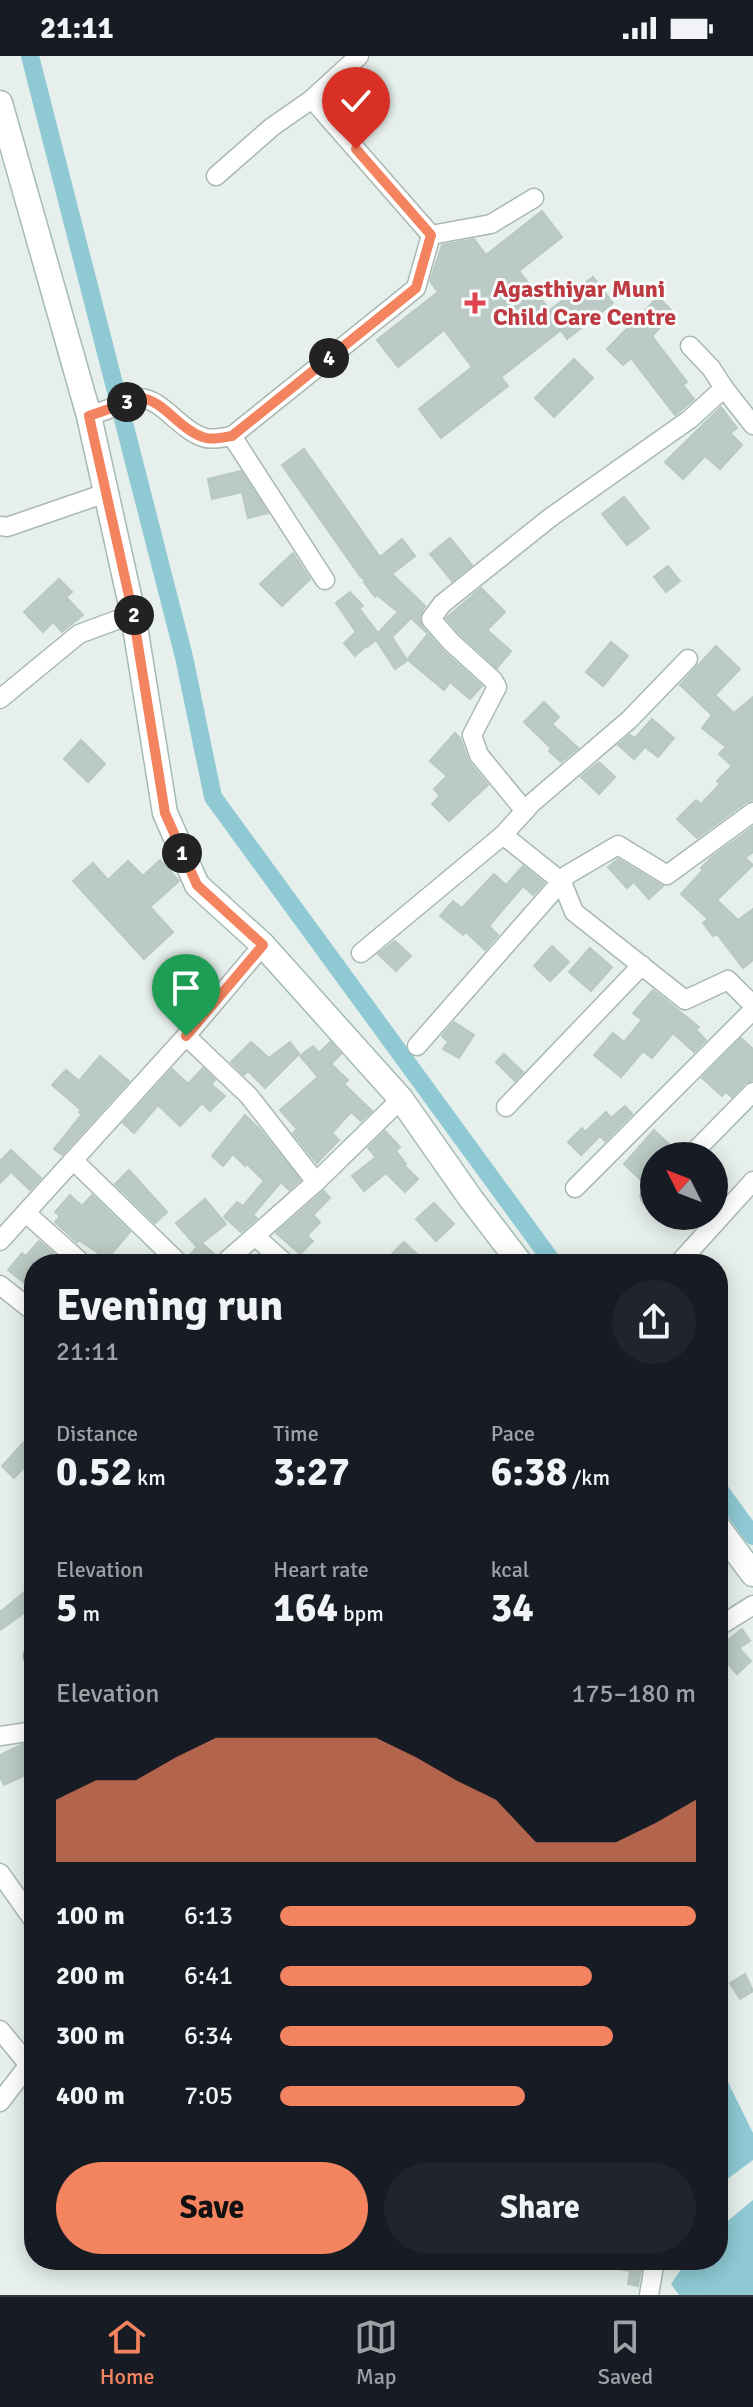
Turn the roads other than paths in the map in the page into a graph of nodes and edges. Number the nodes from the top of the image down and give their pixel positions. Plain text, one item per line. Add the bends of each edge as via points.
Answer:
1 (359, 56) edge
2 (312, 99) junction
3 (0, 103) edge
4 (216, 176) dead end
5 (534, 198) dead end
6 (431, 235) junction
7 (690, 346) dead end
8 (724, 388) junction
9 (89, 416) junction
10 (753, 425) edge
11 (232, 436) junction
12 (106, 493) junction
13 (0, 526) edge
14 (325, 580) dead end
15 (133, 614) junction
16 (688, 659) dead end
17 (0, 699) edge
18 (525, 811) junction
19 (753, 812) edge
20 (503, 835) junction
21 (562, 882) junction
22 (263, 945) junction
23 (361, 953) dead end
24 (642, 965) junction
25 (753, 1007) edge
26 (186, 1036) junction
27 (417, 1046) dead end
28 (753, 1092) edge
29 (401, 1099) junction
30 (506, 1107) dead end
31 (704, 1142) edge
32 (73, 1160) junction
33 (753, 1181) edge
34 (316, 1182) junction
35 (575, 1188) dead end
36 (26, 1213) junction
37 (255, 1236) junction
38 (0, 1241) edge
39 (72, 1254) edge
40 (170, 1254) edge
41 (234, 1254) edge
42 (275, 1254) edge
43 (513, 1254) edge
44 (687, 1254) edge
45 (0, 1285) edge
46 (24, 1304) edge
47 (728, 1540) edge
48 (753, 1574) edge
49 (753, 1605) edge
50 (728, 1621) edge
51 (24, 1732) edge
52 (0, 1736) edge
53 (0, 1873) edge
54 (24, 1907) edge
55 (0, 2030) edge
56 (24, 2055) edge
57 (24, 2071) edge
58 (0, 2102) edge
59 (653, 2270) edge
60 (649, 2295) edge

1 - 2 street
2 - 4 street
2 - 6 street
3 - 9 street
5 - 6 street via 491,224
6 - 11 street via 416,288
7 - 8 street
8 - 10 street
8 - 18 street via 690,419 551,517 442,604 431,619 497,687 472,735 479,755
9 - 11 street via 148,398 176,422 207,438
9 - 12 street
11 - 14 street
12 - 13 street
12 - 15 street
15 - 17 street via 79,634
15 - 22 street via 165,813 197,885
16 - 18 street via 629,720
18 - 20 street
19 - 21 street via 667,875 618,845
20 - 21 street
20 - 23 street
21 - 24 street via 574,912
21 - 27 street
22 - 26 street
22 - 29 street
24 - 25 street via 685,1000 728,980
24 - 30 street
25 - 35 street
26 - 32 street
26 - 34 street via 249,1096
28 - 31 street
29 - 34 street
29 - 43 street
32 - 36 street
32 - 40 street
33 - 44 street
34 - 37 street
36 - 38 street
36 - 39 street
37 - 41 street
37 - 42 street
45 - 46 street
47 - 48 street
49 - 50 street
51 - 52 street
53 - 54 street
55 - 56 street
57 - 58 street
59 - 60 street

